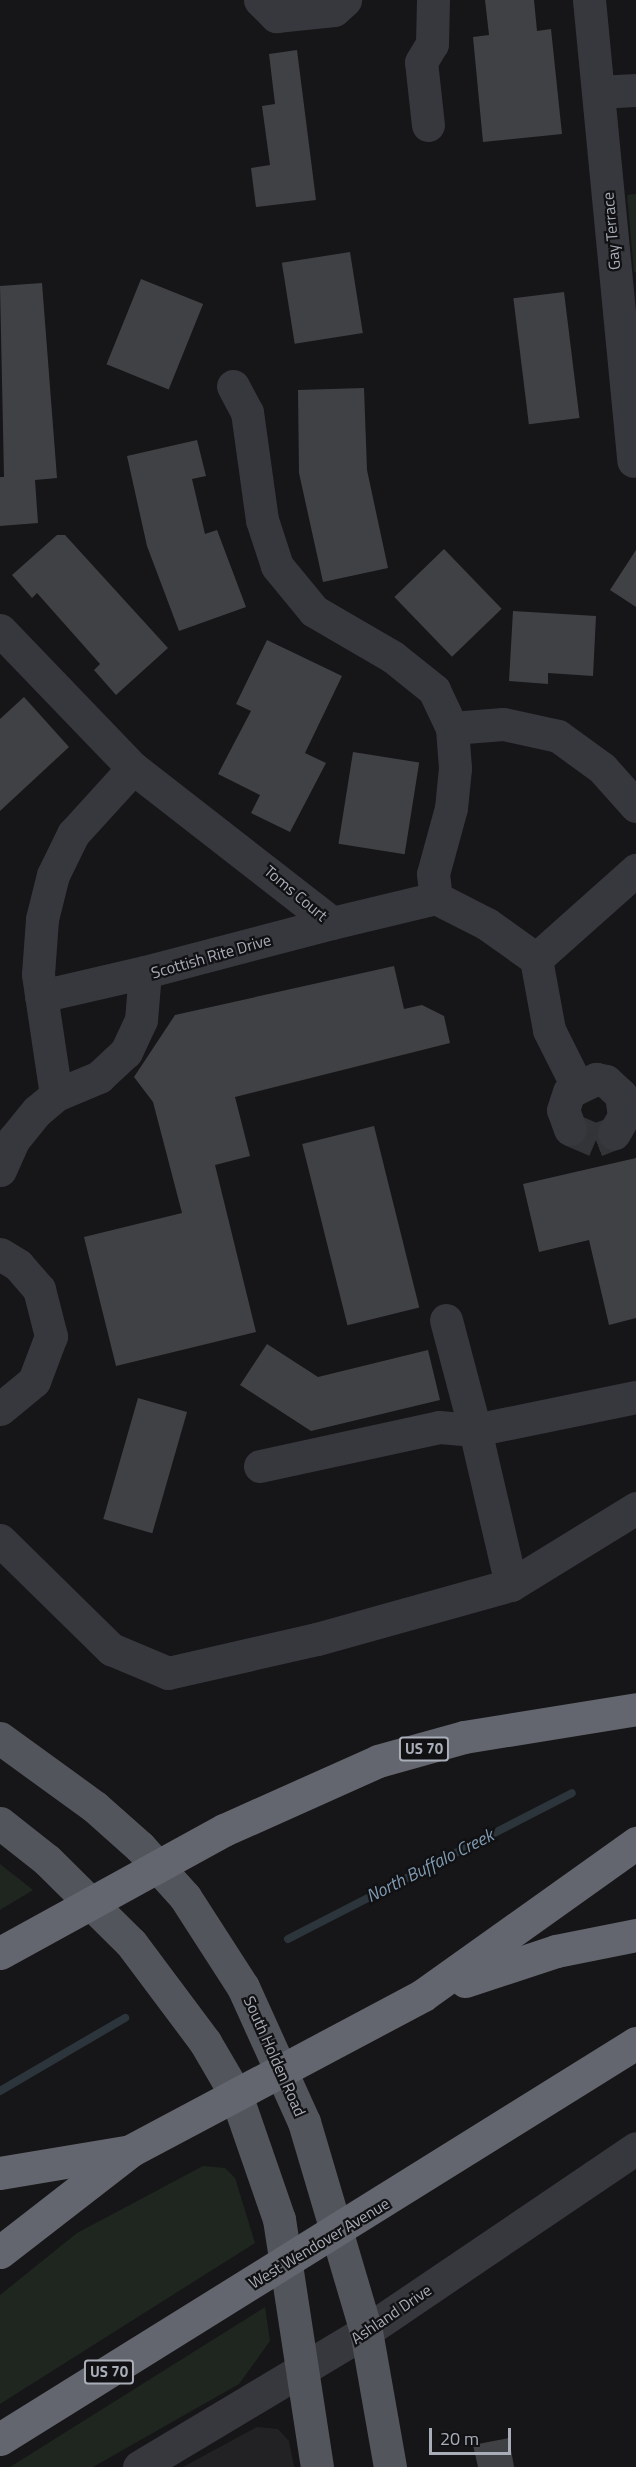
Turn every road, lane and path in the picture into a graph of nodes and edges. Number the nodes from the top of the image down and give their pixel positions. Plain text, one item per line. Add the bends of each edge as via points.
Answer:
1 (260, 0) edge
2 (345, 0) edge
3 (434, 0) edge
4 (589, 0) edge
5 (636, 90) edge
6 (598, 93) junction
7 (428, 125) dead end
8 (233, 386) dead end
9 (633, 461) dead end
10 (6, 649) edge
11 (452, 728) junction
12 (133, 768) junction
13 (636, 806) edge
14 (636, 870) edge
15 (436, 898) junction
16 (332, 923) junction
17 (536, 959) junction
18 (145, 972) junction
19 (41, 996) junction
20 (576, 1084) junction
21 (57, 1095) junction
22 (570, 1129) dead end
23 (614, 1133) dead end
24 (0, 1170) edge
25 (0, 1254) edge
26 (446, 1320) dead end
27 (636, 1397) edge
28 (0, 1409) edge
29 (475, 1430) junction
30 (260, 1466) dead end
31 (636, 1508) edge
32 (0, 1540) edge
33 (511, 1585) junction
34 (636, 1709) edge
35 (0, 1738) edge
36 (0, 1823) edge
37 (636, 1843) edge
38 (636, 1935) edge
39 (11, 1946) edge
40 (423, 1995) junction
41 (636, 2043) edge
42 (283, 2070) junction
43 (236, 2095) junction
44 (130, 2151) junction
45 (634, 2153) edge
46 (0, 2173) edge
47 (0, 2252) edge
48 (366, 2331) junction
49 (302, 2372) junction
50 (0, 2439) edge
51 (139, 2467) edge
52 (317, 2467) edge
53 (390, 2467) edge

1 - 2 street via 276,16 334,10
3 - 7 street via 432,44 421,62
4 - 6 street, Gay Terrace
5 - 6 street
6 - 9 street, Gay Terrace
8 - 11 street via 247,412 262,520 277,566 314,611 428,684
10 - 12 street, Toms Court
11 - 13 street via 503,724 558,736 602,768
11 - 15 street via 454,778 433,874
12 - 16 street, Toms Court
12 - 19 street via 73,834 53,875 40,929
14 - 17 street
15 - 16 street, Toms Court
15 - 17 street via 487,924
16 - 18 street, Scottish Rite Drive
17 - 20 street via 549,1030
18 - 19 street
18 - 21 street, Scottish Rite Drive via 141,1020 126,1052 99,1077
19 - 21 street
20 - 22 street via 564,1101
20 - 23 street via 596,1079 615,1087 624,1116
21 - 24 street, Scottish Rite Drive via 14,1138
25 - 28 street via 18,1265 39,1289 51,1336 34,1381
26 - 29 street
27 - 29 street
29 - 30 street via 439,1427
29 - 33 street
31 - 33 street
32 - 33 street via 111,1649 168,1673 318,1639
34 - 39 highway, US 70 via 464,1737 378,1761 224,1830
35 - 42 main road, South Holden Road via 95,1807 185,1897 243,1986
36 - 43 main road via 47,1860 131,1943 205,2042
37 - 40 highway
38 - 40 highway via 556,1951
40 - 42 highway
41 - 50 highway, West Wendover Avenue / US 70 via 406,2190
42 - 43 highway
42 - 48 main road, South Holden Road via 304,2122
43 - 44 highway
43 - 49 main road via 279,2219 295,2305
44 - 46 highway
44 - 47 highway
45 - 48 street, Ashland Drive
48 - 49 street, Ashland Drive
48 - 53 main road, South Holden Road
49 - 51 street, Ashland Drive
49 - 52 main road

